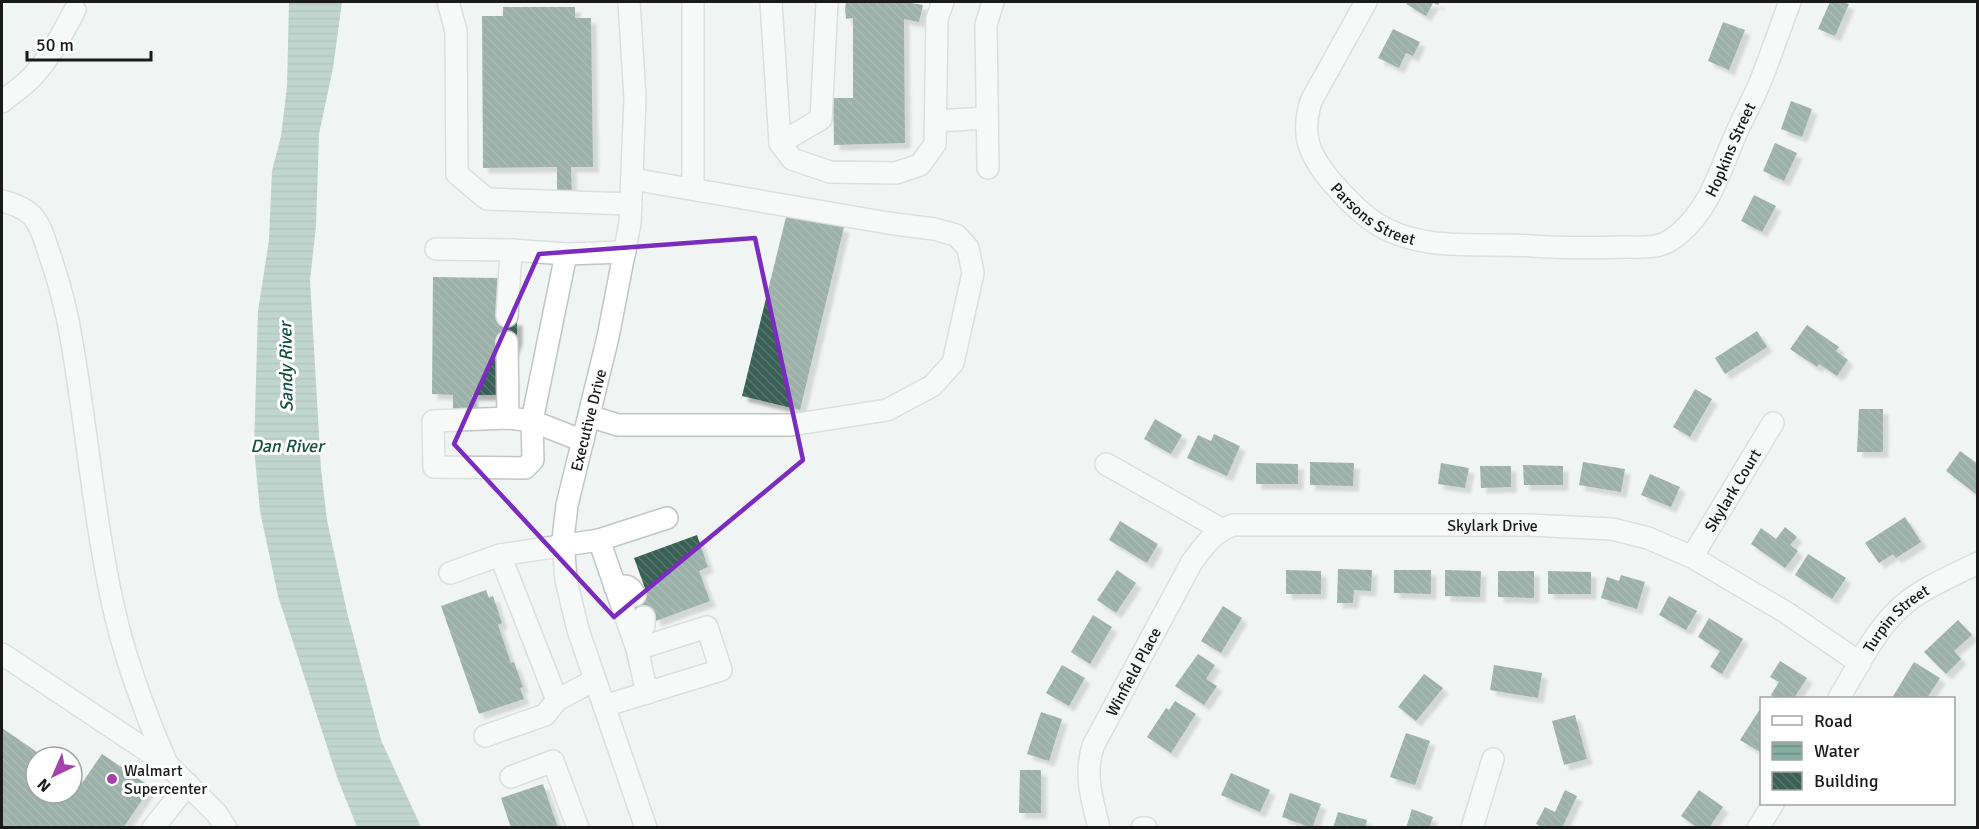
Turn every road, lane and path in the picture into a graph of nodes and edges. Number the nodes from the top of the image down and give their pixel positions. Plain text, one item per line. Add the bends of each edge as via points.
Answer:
1 (447, 2) edge
2 (629, 2) edge
3 (693, 2) edge
4 (771, 2) edge
5 (827, 2) edge
6 (943, 2) edge
7 (993, 2) edge
8 (1366, 2) edge
9 (1790, 2) edge
10 (75, 10) dead end
11 (2, 102) edge
12 (987, 118) junction
13 (936, 121) junction
14 (780, 143) junction
15 (988, 168) dead end
16 (632, 179) junction
17 (693, 188) junction
18 (2, 201) edge
19 (630, 204) junction
20 (1621, 247) joint
21 (436, 249) dead end
22 (511, 250) junction
23 (625, 252) junction
24 (566, 254) junction
25 (507, 316) dead end
26 (507, 342) dead end
27 (589, 416) junction
28 (508, 418) junction
29 (532, 421) junction
30 (1773, 423) dead end
31 (583, 441) junction
32 (1106, 464) dead end
33 (667, 518) dead end
34 (1221, 529) junction
35 (599, 540) junction
36 (564, 544) junction
37 (500, 555) junction
38 (1692, 557) junction
39 (1977, 563) edge
40 (450, 573) dead end
41 (615, 587) junction
42 (636, 595) dead end
43 (644, 617) dead end
44 (635, 644) junction
45 (2, 654) edge
46 (1860, 663) junction
47 (595, 680) junction
48 (647, 693) junction
49 (1840, 697) edge
50 (557, 700) junction
51 (604, 706) junction
52 (485, 736) dead end
53 (1493, 759) dead end
54 (167, 764) junction
55 (511, 777) dead end
56 (188, 784) junction
57 (1772, 805) edge
58 (153, 828) edge
59 (226, 828) edge
60 (578, 828) edge
61 (646, 828) edge
62 (1099, 828) edge
63 (1472, 828) edge
64 (1758, 828) edge

1 - 19 street via 456,31 457,174 487,199
2 - 16 street, Executive Drive via 635,98
3 - 17 street
4 - 14 street
5 - 14 street via 821,119
6 - 13 street via 937,19
7 - 12 street via 986,25
8 - 20 street, Parsons Street via 1306,117 1309,149 1338,189 1384,228 1434,243 1571,249
9 - 20 street, Hopkins Street via 1708,199 1688,225 1670,240 1655,246
10 - 11 street via 42,64
12 - 13 street
12 - 15 street
13 - 14 street via 936,144 920,165 896,173 830,172 792,159
16 - 17 street
16 - 19 street, Executive Drive
17 - 27 street via 956,235 968,248 973,273 953,363 932,386 887,410 792,424 618,425
18 - 54 street via 25,210 36,220 57,275 82,400 101,549 113,607 136,686
19 - 23 street, Executive Drive
21 - 22 street
22 - 24 street
22 - 25 street
23 - 24 street
23 - 27 street, Executive Drive
24 - 29 street
26 - 28 street
27 - 31 street, Executive Drive
28 - 29 street
28 - 29 street via 433,421 434,467 525,468 533,460
29 - 31 street
30 - 38 street, Skylark Court
31 - 36 street, Executive Drive via 567,505
32 - 34 street
33 - 35 street
34 - 38 street, Skylark Drive via 1233,525 1585,526 1648,538
34 - 62 street, Winfield Place via 1182,579 1092,746 1088,779
35 - 36 street
35 - 41 street
36 - 37 street
36 - 47 street, Executive Drive via 568,590
37 - 40 street
37 - 50 street
38 - 46 street, Skylark Drive via 1787,613
39 - 46 street, Turpin Street via 1907,602 1887,621
41 - 42 street via 625,585
41 - 44 street
43 - 44 street via 646,621
44 - 48 street
44 - 48 street via 707,627 721,670
45 - 54 street
46 - 49 street, Turpin Street
47 - 50 street
47 - 51 street, Executive Drive
48 - 51 street
50 - 52 street via 545,715
51 - 61 street, Executive Drive
53 - 63 street
54 - 56 street
55 - 60 street via 553,762
56 - 58 street
56 - 59 street
57 - 64 street

